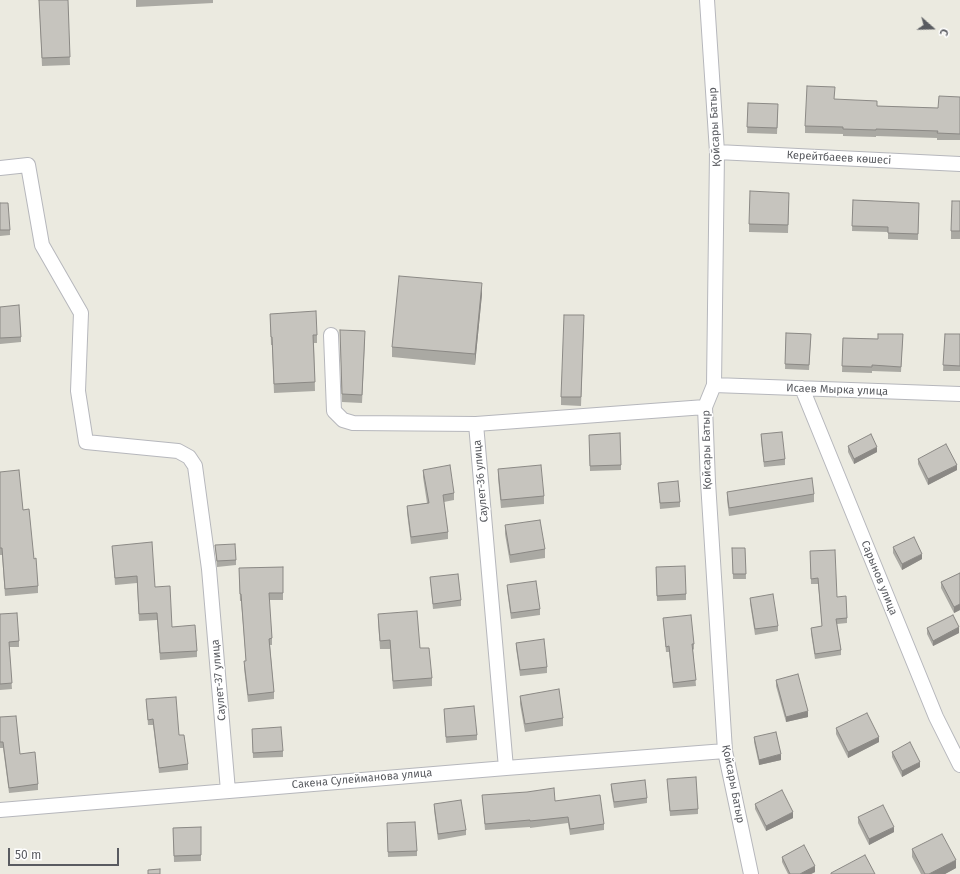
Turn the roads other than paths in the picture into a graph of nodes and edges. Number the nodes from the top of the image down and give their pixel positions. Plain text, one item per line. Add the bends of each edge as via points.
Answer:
1 (707, 0) edge
2 (717, 152) junction
3 (960, 164) edge
4 (0, 168) edge
5 (330, 335) dead end
6 (714, 385) junction
7 (802, 388) junction
8 (960, 394) edge
9 (705, 407) junction
10 (476, 424) junction
11 (725, 751) junction
12 (960, 766) edge
13 (506, 768) junction
14 (228, 791) junction
15 (0, 810) edge
16 (751, 874) edge

1 - 2 street, Қойсары Батыр
2 - 3 street, Керейтбаеев көшесі
2 - 6 street, Қойсары Батыр
4 - 14 street, Саулет-37 улица via 28,165 42,246 82,312 78,391 86,442 178,451 188,457 195,466 209,568
5 - 10 street via 334,411 343,420
6 - 7 street, Исаев Мырка улица
6 - 9 street, Қойсары Батыр
7 - 8 street, Исаев Мырка улица
7 - 12 street, Сарынов улица via 936,717
9 - 10 street, Саулет-36 улица
9 - 11 street, Қойсары Батыр
10 - 13 street, Саулет-36 улица
11 - 13 street, Сакена Сулейманова улица
11 - 16 street, Қойсары Батыр
13 - 14 street, Сакена Сулейманова улица
14 - 15 street, Сакена Сулейманова улица

